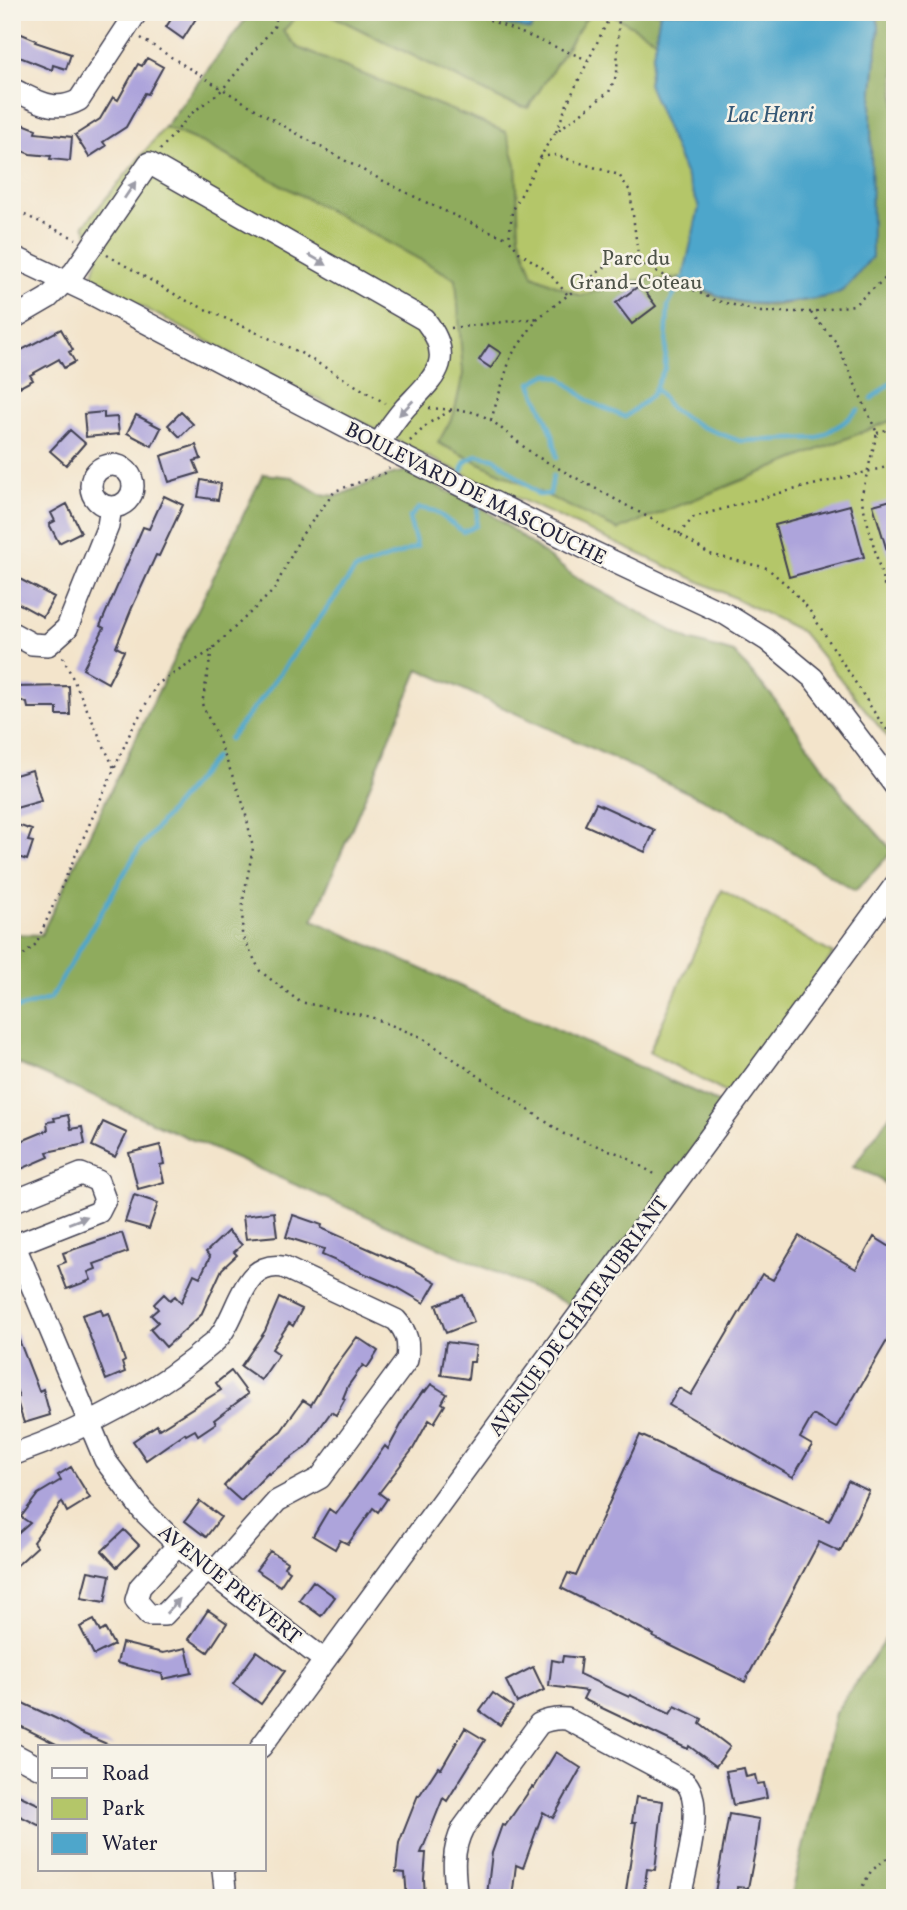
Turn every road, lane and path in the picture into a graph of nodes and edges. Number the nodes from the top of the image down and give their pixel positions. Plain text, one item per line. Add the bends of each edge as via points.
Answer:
1 (278, 12) edge
2 (470, 12) edge
3 (612, 12) edge
4 (619, 12) edge
5 (889, 12) edge
6 (132, 20) edge
7 (895, 31) edge
8 (588, 60) junction
9 (12, 89) edge
10 (222, 90) junction
11 (556, 132) junction
12 (540, 157) junction
13 (149, 163) junction
14 (12, 209) edge
15 (509, 239) junction
16 (81, 242) dead end
17 (102, 251) dead end
18 (12, 256) edge
19 (895, 261) edge
20 (639, 263) junction
21 (64, 281) junction
22 (567, 293) junction
23 (811, 312) junction
24 (538, 318) junction
25 (12, 319) edge
26 (432, 330) junction
27 (391, 406) dead end
28 (437, 409) dead end
29 (452, 410) junction
30 (491, 420) junction
31 (895, 427) edge
32 (877, 433) junction
33 (379, 444) junction
34 (406, 446) dead end
35 (393, 463) dead end
36 (895, 465) edge
37 (867, 472) junction
38 (111, 507) dead end
39 (679, 534) junction
40 (885, 588) dead end
41 (12, 633) edge
42 (56, 640) junction
43 (212, 649) junction
44 (895, 740) edge
45 (114, 768) junction
46 (895, 786) edge
47 (895, 885) edge
48 (12, 961) edge
49 (665, 1180) dead end
50 (12, 1202) edge
51 (13, 1242) edge
52 (90, 1424) junction
53 (20, 1452) edge
54 (12, 1472) edge
55 (177, 1545) junction
56 (210, 1572) junction
57 (324, 1660) junction
58 (262, 1745) edge
59 (12, 1754) edge
60 (38, 1767) edge
61 (895, 1852) edge
62 (223, 1871) edge
63 (226, 1898) edge
64 (457, 1898) edge
65 (680, 1898) edge
66 (856, 1898) edge

1 - 10 path via 274,27
2 - 8 path
3 - 8 path
4 - 11 path via 617,74 609,92
5 - 7 path
6 - 9 street via 79,100 65,108
6 - 10 path
8 - 11 path
10 - 13 path via 192,113
10 - 15 path via 454,216
11 - 12 path
12 - 15 path via 512,212
12 - 20 path via 555,155 619,175 630,191
21 -> 13 street
13 -> 26 street via 425,320
14 - 16 path
15 - 22 path
17 - 27 path, BOULEVARD DE MASCOUCHE via 174,294 299,352
18 - 21 street, BOULEVARD DE MASCOUCHE
19 - 23 path via 888,275 854,305
20 - 22 path via 609,264
20 - 23 path via 714,300 761,312
21 - 25 street via 48,298
21 - 33 street, BOULEVARD DE MASCOUCHE
22 - 24 path
23 - 32 path via 836,342
24 - 26 path
24 - 30 path via 511,356
26 -> 33 street via 440,343 436,374
28 - 29 path
29 - 30 path
29 - 34 path
30 - 39 path via 534,455
31 - 32 path
32 - 37 path
33 - 46 street, BOULEVARD DE MASCOUCHE via 727,615 767,640 813,678
35 - 43 path via 385,473 335,491 301,536 274,590
36 - 37 path
37 - 39 path via 694,517
37 - 40 path via 861,498
38 - 42 street via 108,526 67,628
39 - 44 path via 709,554 766,568 788,586 814,616
41 - 42 street via 32,644 48,645
42 - 45 path
43 - 45 path via 156,684
43 - 49 path via 202,704 246,816 253,848 242,934 260,971 300,1002 372,1017 421,1037 564,1134 620,1154
45 - 48 path via 36,944
47 - 57 street, AVENUE DE CHÂTEAUBRIANT
51 -> 50 street via 99,1212 106,1200 98,1181 80,1174
51 - 52 street, AVENUE PRÉVERT
52 - 53 street
52 - 55 street, AVENUE PRÉVERT via 106,1460 143,1511
52 - 56 street via 187,1365 216,1340 249,1281 271,1265 396,1320 405,1329 407,1360 320,1478 277,1502
53 - 54 street
55 - 56 street, AVENUE PRÉVERT
55 -> 56 street via 140,1587 136,1600 149,1615 164,1615
56 - 57 street, AVENUE PRÉVERT
57 - 58 street, AVENUE DE CHÂTEAUBRIANT
59 - 60 street
61 - 66 path via 871,1871
62 - 63 street
64 - 65 street via 453,1866 463,1828 538,1724 561,1718 691,1787 695,1813

